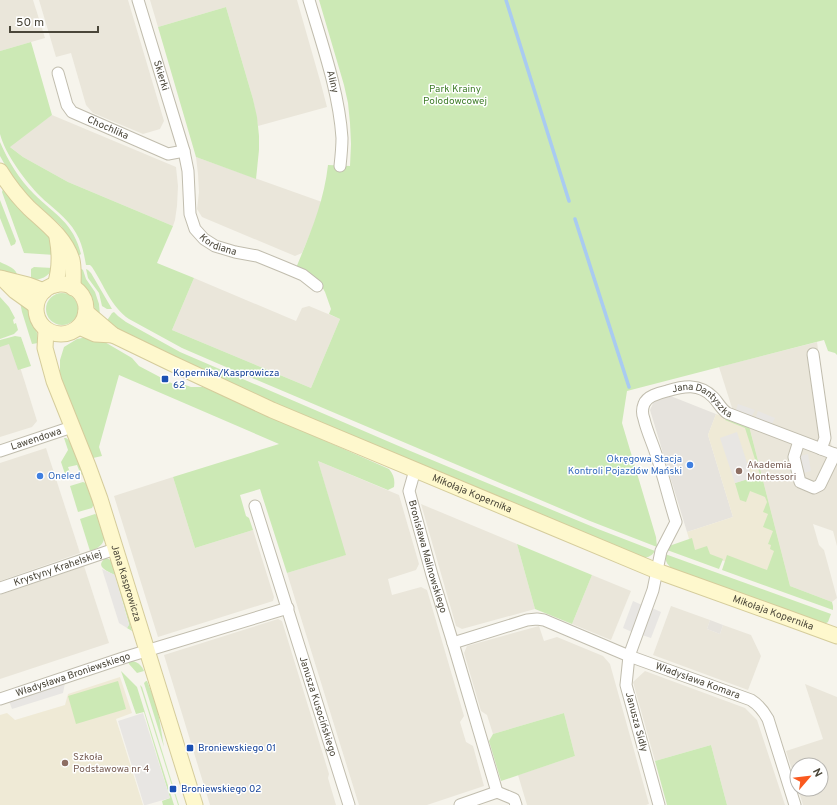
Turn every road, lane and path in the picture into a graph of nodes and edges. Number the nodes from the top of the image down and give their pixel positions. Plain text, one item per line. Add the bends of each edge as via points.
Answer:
1 (138, 0) edge
2 (309, 0) edge
3 (58, 73) dead end
4 (184, 150) junction
5 (340, 166) dead end
6 (0, 171) edge
7 (56, 234) junction
8 (1, 278) edge
9 (317, 286) dead end
10 (50, 288) junction
11 (73, 288) junction
12 (36, 306) junction
13 (86, 312) junction
14 (78, 327) junction
15 (46, 330) junction
16 (61, 334) junction
17 (113, 336) junction
18 (814, 354) dead end
19 (49, 364) junction
20 (72, 427) junction
21 (799, 441) junction
22 (821, 449) junction
23 (0, 451) edge
24 (836, 454) edge
25 (415, 470) junction
26 (255, 506) dead end
27 (116, 549) junction
28 (657, 571) junction
29 (0, 588) edge
30 (288, 608) junction
31 (837, 636) edge
32 (453, 643) junction
33 (147, 650) junction
34 (629, 656) junction
35 (0, 699) edge
36 (497, 792) junction
37 (194, 805) edge
38 (349, 805) edge
39 (460, 805) edge
40 (516, 805) edge
41 (659, 805) edge
42 (796, 805) edge

1 - 4 street, Skierki
2 - 5 street, Aliny via 339,112 342,140
3 - 4 street, Chochlika via 67,105 72,112 168,154
4 - 9 street, Kordiana via 188,171 190,214 195,229 204,239 215,246 257,256 284,267 303,275
6 - 7 street via 28,207
7 - 10 street via 59,248 57,279
7 - 11 street via 66,246 72,260
8 - 10 street
8 - 12 street via 15,292
10 - 11 street via 64,285
10 - 12 street via 39,298
11 - 13 street via 83,298
12 - 15 street via 40,323
13 - 14 street
13 - 17 street, Mikołaja Kopernika
14 - 16 street via 67,334
14 - 17 street, Mikołaja Kopernika via 95,334
15 - 16 street
15 - 19 street, Jana Kasprowicza via 45,348
16 - 19 street
17 - 25 street, Mikołaja Kopernika via 272,410
18 - 22 street via 826,438
19 - 20 street, Jana Kasprowicza
20 - 23 street, Lawendowa
20 - 27 street, Jana Kasprowicza
21 - 22 street, Jana Dantyszka
21 - 24 street via 794,457 800,482 814,488 820,485
21 - 28 street, Jana Dantyszka via 727,413 706,392 696,387 673,389 644,402 644,420 676,522 661,551
22 - 24 street, Jana Dantyszka
25 - 28 street, Mikołaja Kopernika
25 - 32 street, Bronisława Malinowskiego via 409,491
26 - 30 street, Janusza Kusocińskiego
27 - 29 street, Krystyny Krahelskiej
27 - 33 street, Jana Kasprowicza
28 - 31 street, Mikołaja Kopernika
28 - 34 street, Janusza Sidły via 654,590
30 - 33 street
30 - 38 street, Janusza Kusocińskiego
32 - 34 street, Władysława Komara via 537,619
32 - 36 street, Bronisława Malinowskiego
33 - 35 street, Władysława Broniewskiego
33 - 37 street, Jana Kasprowicza
34 - 41 street, Janusza Sidły via 626,684
34 - 42 street, Władysława Komara via 758,704 768,719
36 - 39 street
36 - 40 street via 514,799

